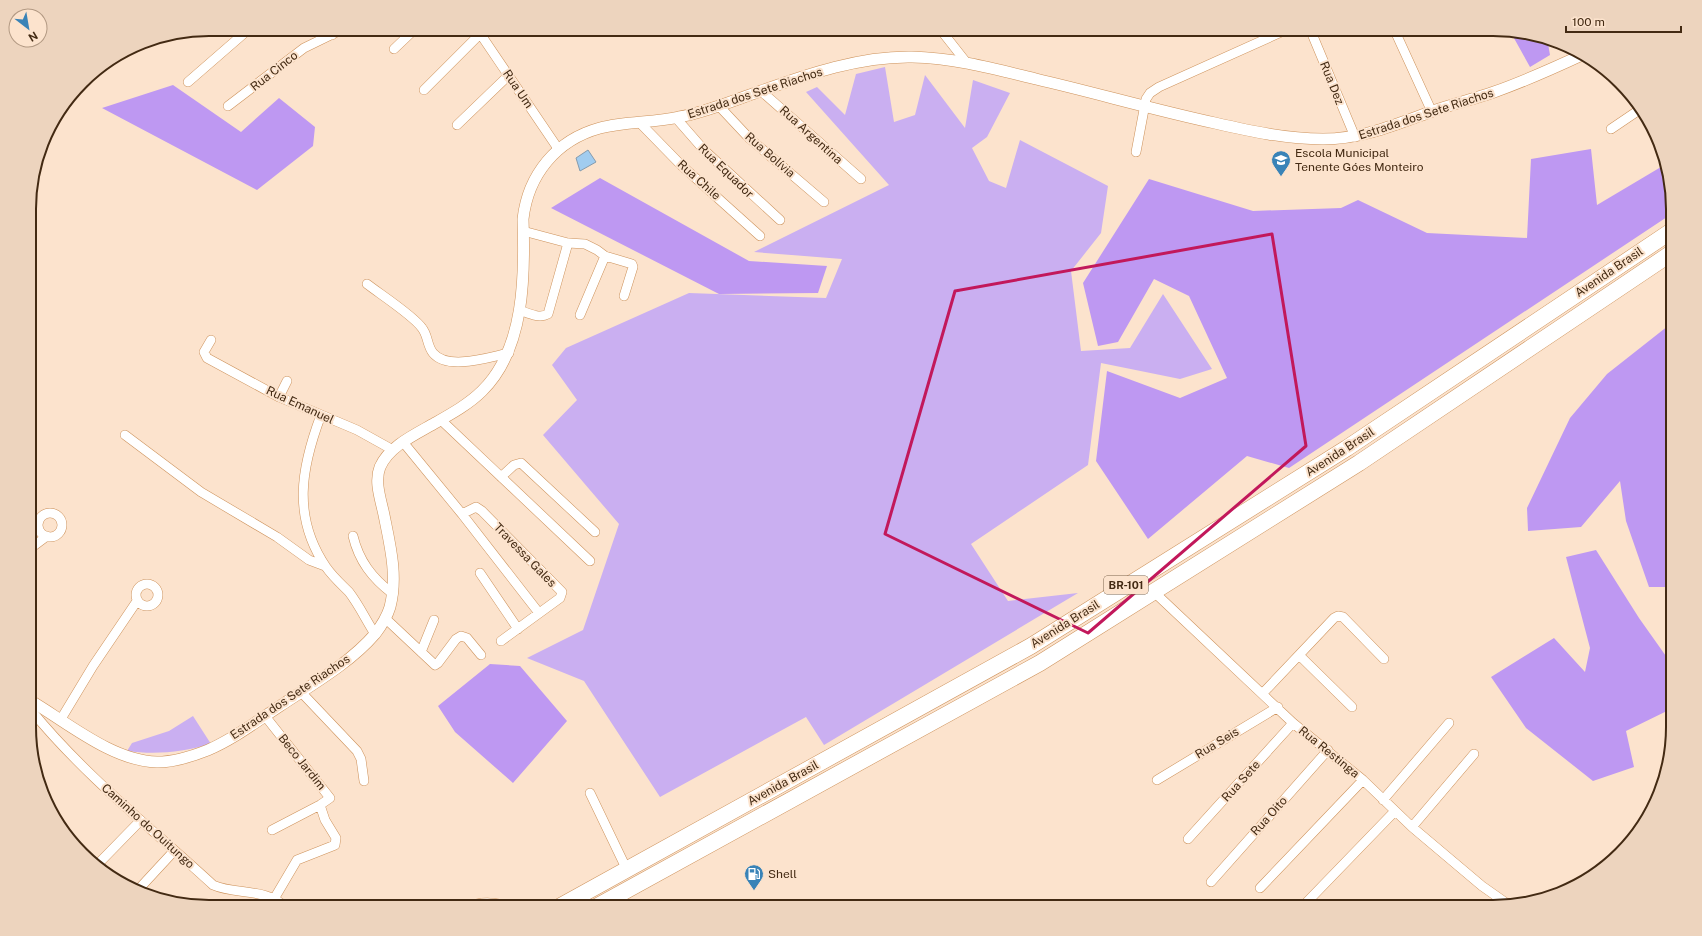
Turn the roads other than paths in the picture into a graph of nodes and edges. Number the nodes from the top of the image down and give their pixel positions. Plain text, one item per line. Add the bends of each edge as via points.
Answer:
1 (241, 36) edge
2 (330, 36) edge
3 (408, 36) edge
4 (474, 36) edge
5 (482, 36) edge
6 (947, 36) edge
7 (1272, 36) edge
8 (1313, 36) edge
9 (1397, 36) edge
10 (394, 49) dead end
11 (1577, 57) edge
12 (966, 62) junction
13 (509, 75) junction
14 (188, 82) dead end
15 (424, 90) dead end
16 (762, 90) junction
17 (1145, 105) junction
18 (228, 106) dead end
19 (719, 106) junction
20 (1432, 112) junction
21 (1636, 112) edge
22 (676, 118) junction
23 (640, 123) junction
24 (457, 125) dead end
25 (1611, 129) dead end
26 (1355, 137) junction
27 (559, 150) junction
28 (1136, 152) dead end
29 (861, 179) dead end
30 (824, 202) dead end
31 (780, 220) dead end
32 (523, 231) junction
33 (1666, 235) edge
34 (760, 236) dead end
35 (568, 243) junction
36 (605, 256) junction
37 (1666, 257) edge
38 (367, 284) dead end
39 (624, 296) dead end
40 (519, 310) junction
41 (580, 315) dead end
42 (211, 340) dead end
43 (508, 353) junction
44 (287, 381) dead end
45 (279, 397) junction
46 (321, 415) junction
47 (441, 420) junction
48 (125, 435) dead end
49 (403, 442) junction
50 (393, 450) junction
51 (501, 477) junction
52 (462, 514) junction
53 (594, 532) dead end
54 (47, 536) dead end
55 (353, 536) dead end
56 (36, 544) edge
57 (590, 561) dead end
58 (325, 566) junction
59 (480, 573) dead end
60 (1154, 592) junction
61 (392, 594) junction
62 (137, 601) dead end
63 (539, 613) junction
64 (386, 619) junction
65 (434, 620) dead end
66 (518, 629) junction
67 (375, 634) junction
68 (502, 641) dead end
69 (421, 652) junction
70 (481, 655) dead end
71 (1300, 656) junction
72 (1384, 659) dead end
73 (301, 692) junction
74 (1263, 693) junction
75 (36, 704) edge
76 (1278, 707) junction
77 (1352, 707) dead end
78 (265, 716) junction
79 (36, 717) edge
80 (61, 719) junction
81 (1293, 722) junction
82 (1449, 723) dead end
83 (1328, 750) junction
84 (1474, 754) dead end
85 (1157, 780) dead end
86 (1364, 780) junction
87 (364, 781) dead end
88 (590, 793) dead end
89 (1383, 800) junction
90 (320, 805) junction
91 (1395, 811) junction
92 (140, 821) junction
93 (1412, 827) junction
94 (272, 830) dead end
95 (1188, 839) dead end
96 (174, 851) junction
97 (101, 861) edge
98 (627, 870) junction
99 (1212, 882) dead end
100 (141, 886) edge
101 (1260, 888) dead end
102 (274, 899) joint
103 (572, 900) edge
104 (611, 900) edge
105 (1309, 900) edge
106 (1502, 900) edge

1 - 14 street
2 - 18 street, Rua Cinco via 304,48
3 - 10 street
4 - 15 street
5 - 13 street, Rua Um
6 - 12 street
7 - 17 street via 1159,87 1148,96
8 - 26 street, Rua Dez
9 - 20 street
11 - 20 street, Estrada dos Sete Riachos via 1544,73
12 - 16 street, Estrada dos Sete Riachos via 910,57 866,61
12 - 17 street, Estrada dos Sete Riachos
13 - 24 street
13 - 27 street, Rua Um
16 - 19 street, Estrada dos Sete Riachos
16 - 29 street, Rua Argentina
17 - 26 street, Estrada dos Sete Riachos via 1169,113 1262,133 1321,139
17 - 28 street
19 - 22 street, Estrada dos Sete Riachos
19 - 30 street, Rua Bolívia via 750,138
20 - 26 street, Estrada dos Sete Riachos
21 - 25 street
22 - 23 street, Estrada dos Sete Riachos
22 - 31 street, Rua Equador via 704,150
23 - 27 street, Estrada dos Sete Riachos via 598,129
23 - 34 street, Rua Chile via 681,165
27 - 32 street, Estrada dos Sete Riachos via 539,172 529,189
32 - 35 street
32 - 40 street, Estrada dos Sete Riachos
33 - 98 highway, Avenida Brasil / BR-101 via 1347,448 1031,646
35 - 36 street via 585,244
35 - 40 street via 548,314 543,316
36 - 39 street via 632,264
36 - 41 street
37 - 60 highway, Avenida Brasil / BR-101 via 1359,463
38 - 43 street via 422,328 432,352 444,361
40 - 43 street, Estrada dos Sete Riachos via 515,335
42 - 45 street, Rua Emanuel via 204,352 207,358
43 - 47 street, Estrada dos Sete Riachos via 497,373 482,390
44 - 45 street
45 - 46 street, Rua Emanuel
46 - 50 street, Rua Emanuel via 371,437
46 - 58 street via 312,439 302,491 303,515 307,529
47 - 49 street, Estrada dos Sete Riachos
47 - 51 street
48 - 58 street via 201,492 277,537 309,560
49 - 50 street, Estrada dos Sete Riachos
49 - 52 street, Travessa Gales
50 - 61 street, Estrada dos Sete Riachos via 384,461 378,475 394,571
51 - 53 street via 514,465 521,463
51 - 57 street
52 - 63 street, Travessa Gales
52 - 63 street, Travessa Gales via 476,507 482,511 562,592 560,598
54 - 56 street
55 - 61 street via 367,570
58 - 67 street via 352,596
59 - 66 street
60 - 74 street, Rua Restinga
60 - 104 highway, Avenida Brasil / BR-101 via 1040,663
61 - 64 street, Estrada dos Sete Riachos
62 - 80 street
63 - 66 street, Travessa Gales
64 - 67 street, Estrada dos Sete Riachos
64 - 69 street
65 - 69 street
66 - 68 street, Travessa Gales
67 - 73 street, Estrada dos Sete Riachos via 352,656
69 - 70 street via 434,664 438,663 461,636 467,638
71 - 72 street via 1334,618 1340,616
71 - 74 street
71 - 77 street
73 - 78 street, Estrada dos Sete Riachos
73 - 87 street via 357,751 361,759
74 - 76 street, Rua Restinga
75 - 80 street, Estrada dos Sete Riachos
76 - 81 street, Rua Restinga
76 - 85 street, Rua Seis
78 - 80 street, Estrada dos Sete Riachos via 208,750 158,762 123,755
78 - 90 street, Beco Jardim via 330,796 329,800
79 - 92 street, Caminho do Ouitungo
81 - 83 street, Rua Restinga
81 - 95 street, Rua Sete
82 - 89 street
83 - 86 street, Rua Restinga
83 - 99 street, Rua Oito
84 - 93 street
86 - 89 street, Rua Restinga
86 - 101 street
88 - 98 street
89 - 91 street, Rua Restinga
90 - 94 street, Beco Jardim
90 - 102 street, Beco Jardim via 325,820 336,838 335,845 297,860
91 - 93 street, Rua Restinga
91 - 105 street
92 - 96 street, Caminho do Ouitungo
92 - 97 street
93 - 106 street, Rua Restinga
96 - 100 street
96 - 102 street, Caminho do Ouitungo via 213,885
98 - 103 highway, Avenida Brasil / BR-101

